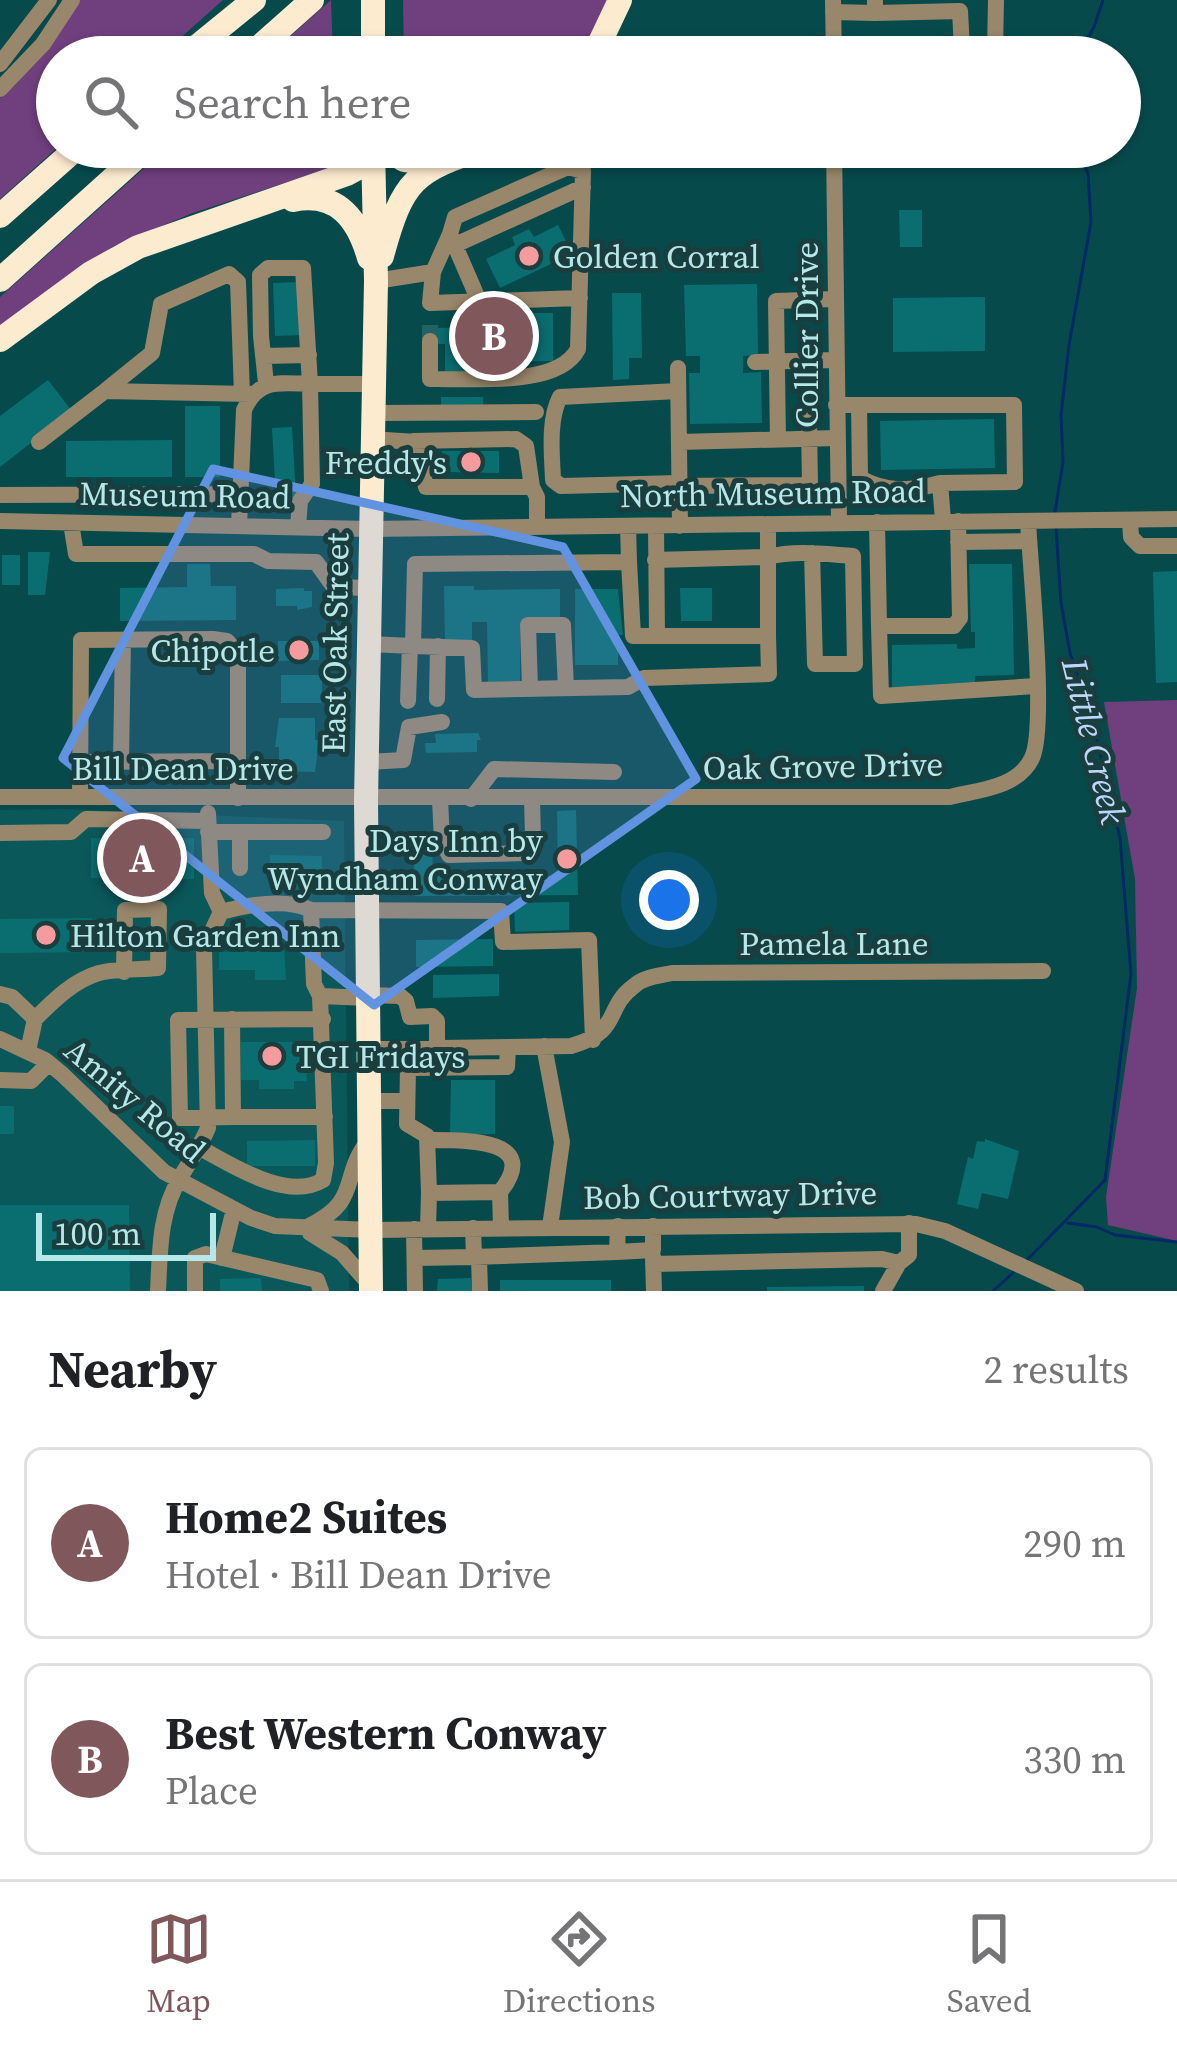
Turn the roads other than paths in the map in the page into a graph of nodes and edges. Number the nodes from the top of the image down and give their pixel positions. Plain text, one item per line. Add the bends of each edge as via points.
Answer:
1 (50, 0) edge
2 (72, 0) edge
3 (254, 0) edge
4 (312, 0) edge
5 (373, 0) edge
6 (620, 0) edge
7 (996, 0) edge
8 (833, 6) edge
9 (875, 7) edge
10 (48, 36) edge
11 (210, 36) edge
12 (272, 36) edge
13 (373, 36) edge
14 (603, 36) edge
15 (834, 36) edge
16 (961, 36) edge
17 (995, 36) edge
18 (36, 51) edge
19 (0, 64) edge
20 (0, 89) edge
21 (55, 168) edge
22 (125, 168) edge
23 (359, 168) edge
24 (376, 168) edge
25 (430, 168) edge
26 (566, 168) edge
27 (572, 168) edge
28 (834, 168) edge
29 (238, 211) junction
30 (0, 217) edge
31 (452, 239) junction
32 (433, 272) junction
33 (0, 280) edge
34 (376, 281) junction
35 (580, 298) junction
36 (836, 299) junction
37 (479, 302) junction
38 (0, 340) edge
39 (430, 341) tunnel mouth
40 (309, 355) junction
41 (263, 356) junction
42 (836, 360) junction
43 (776, 361) junction
44 (808, 361) junction
45 (755, 362) dead end
46 (678, 368) dead end
47 (310, 384) junction
48 (373, 384) junction
49 (253, 390) junction
50 (105, 391) junction
51 (678, 391) junction
52 (836, 405) junction
53 (859, 405) junction
54 (372, 426) junction
55 (836, 438) junction
56 (808, 439) junction
57 (778, 440) junction
58 (413, 441) junction
59 (39, 442) dead end
60 (679, 442) junction
61 (522, 443) junction
62 (940, 483) junction
63 (679, 485) junction
64 (529, 486) junction
65 (240, 494) junction
66 (0, 495) edge
67 (1177, 519) edge
68 (1130, 520) junction
69 (0, 521) edge
70 (950, 521) junction
71 (1037, 521) junction
72 (838, 522) junction
73 (877, 522) junction
74 (71, 523) junction
75 (768, 524) junction
76 (246, 526) junction
77 (537, 526) junction
78 (628, 526) junction
79 (656, 526) junction
80 (680, 526) junction
81 (298, 527) junction
82 (476, 527) junction
83 (369, 529) junction
84 (1029, 541) junction
85 (958, 542) junction
86 (1177, 546) edge
87 (254, 554) junction
88 (812, 554) junction
89 (768, 557) junction
90 (655, 560) junction
91 (478, 562) junction
92 (628, 562) junction
93 (368, 588) junction
94 (880, 626) junction
95 (656, 635) junction
96 (768, 636) junction
97 (123, 640) junction
98 (368, 644) junction
99 (411, 645) junction
100 (438, 646) junction
101 (1036, 686) junction
102 (566, 688) junction
103 (530, 689) junction
104 (437, 699) dead end
105 (408, 701) dead end
106 (442, 722) dead end
107 (238, 761) junction
108 (80, 762) junction
109 (121, 762) junction
110 (367, 762) junction
111 (614, 772) dead end
112 (0, 797) edge
113 (80, 797) junction
114 (208, 798) junction
115 (238, 798) junction
116 (440, 799) junction
117 (471, 799) junction
118 (532, 799) junction
119 (366, 800) junction
120 (208, 827) junction
121 (240, 832) junction
122 (323, 832) dead end
123 (0, 833) edge
124 (240, 868) dead end
125 (311, 910) junction
126 (221, 912) junction
127 (367, 912) junction
128 (1043, 971) dead end
129 (124, 972) dead end
130 (0, 994) edge
131 (320, 995) junction
132 (368, 997) junction
133 (35, 1019) junction
134 (206, 1019) junction
135 (232, 1019) junction
136 (323, 1019) junction
137 (0, 1039) edge
138 (593, 1040) junction
139 (544, 1046) junction
140 (508, 1047) junction
141 (437, 1048) junction
142 (368, 1049) junction
143 (28, 1051) junction
144 (470, 1057) junction
145 (49, 1064) junction
146 (0, 1080) edge
147 (369, 1101) junction
148 (406, 1101) junction
149 (208, 1117) junction
150 (233, 1117) junction
151 (325, 1117) junction
152 (370, 1139) junction
153 (427, 1140) junction
154 (200, 1148) junction
155 (178, 1180) junction
156 (500, 1192) junction
157 (429, 1193) junction
158 (234, 1209) junction
159 (908, 1223) junction
160 (618, 1226) junction
161 (652, 1226) junction
162 (550, 1227) junction
163 (473, 1228) junction
164 (501, 1228) junction
165 (298, 1229) junction
166 (421, 1229) junction
167 (371, 1230) junction
168 (617, 1252) junction
169 (477, 1257) junction
170 (653, 1257) junction
171 (223, 1258) junction
172 (415, 1258) junction
173 (899, 1263) junction
174 (290, 1282) edge
175 (369, 1288) edge
176 (158, 1291) edge
177 (195, 1291) edge
178 (321, 1291) edge
179 (415, 1291) edge
180 (480, 1291) edge
181 (654, 1291) edge
182 (883, 1291) edge
183 (1076, 1291) edge

1 - 19 street
2 - 10 street
3 - 11 highway
4 - 12 highway
5 - 13 highway
6 - 14 highway
7 - 17 street
8 - 9 street
8 - 15 street
9 - 16 street via 960,11
18 - 20 street
21 - 30 highway
22 - 33 highway
23 - 29 highway
24 - 34 highway, East Oak Street
25 - 34 highway via 398,207
26 - 31 street via 454,218
27 - 35 street via 583,171
28 - 36 street, Collier Drive
29 - 34 highway via 304,198 335,203 362,237
29 - 38 highway via 118,257
31 - 32 street
31 - 37 street
32 - 34 street
32 - 37 street via 430,311
34 - 48 highway, East Oak Street
35 - 37 street
35 - 39 street via 578,349 546,375 430,379
36 - 42 street, Collier Drive
36 - 43 street via 776,301
40 - 41 street
40 - 41 street via 306,271 268,268 260,274
40 - 47 street
41 - 49 street
42 - 44 street
42 - 52 street, Collier Drive
43 - 44 street
43 - 45 street
43 - 57 street
44 - 56 street
46 - 51 street
47 - 48 street
47 - 49 street
47 - 81 street via 313,484 300,501
48 - 54 highway, East Oak Street
49 - 50 street
49 - 50 street via 238,282 229,274 160,304 152,353
49 - 65 street via 244,410
50 - 59 street
51 - 60 street
51 - 63 street via 560,397 552,446 553,480 561,486
52 - 53 street
52 - 55 street, Collier Drive
53 - 62 street via 860,478 880,489
53 - 62 street via 1014,405 1016,482
54 - 58 street
54 - 61 street via 529,412
54 - 83 highway, East Oak Street
55 - 56 street
55 - 72 street, Collier Drive
56 - 57 street
56 - 63 street via 810,485
57 - 60 street
58 - 61 street
58 - 64 street via 426,487
60 - 63 street
61 - 64 street
62 - 70 street
63 - 80 street
64 - 77 street
65 - 66 street
65 - 76 street
67 - 68 street, North Museum Road
68 - 71 street, North Museum Road
68 - 86 street via 1140,546
69 - 74 street, Museum Road
70 - 71 street, North Museum Road
70 - 73 street, North Museum Road
70 - 85 street
71 - 84 street, Oak Grove Drive
72 - 73 street, North Museum Road
72 - 75 street, North Museum Road
73 - 94 street
74 - 76 street, Museum Road
74 - 87 street via 72,548 83,556
75 - 80 street, North Museum Road
75 - 89 street
76 - 81 street, Museum Road
76 - 87 street
77 - 78 street, North Museum Road
77 - 82 street, North Museum Road
78 - 79 street, North Museum Road
78 - 92 street
79 - 80 street, North Museum Road
79 - 90 street
81 - 83 street, Museum Road
82 - 83 street, North Museum Road
82 - 91 street
83 - 93 highway, East Oak Street
84 - 85 street
84 - 101 street, Oak Grove Drive
85 - 94 street via 955,626
87 - 93 street via 316,562 334,587
88 - 88 street via 853,556 855,664 815,664
88 - 89 street
89 - 90 street
89 - 96 street
90 - 95 street
91 - 92 street
91 - 99 street via 415,564
92 - 95 street via 632,636
93 - 98 highway, East Oak Street
94 - 101 street via 881,696
95 - 96 street
96 - 102 street via 770,674
97 - 107 street via 235,646
97 - 108 street via 81,640
97 - 109 street
98 - 99 street
98 - 110 highway, East Oak Street
99 - 100 street
99 - 105 street
100 - 103 street via 472,648 474,690
100 - 104 street
101 - 118 street, Oak Grove Drive via 1032,758 1008,783 950,797
102 - 103 street
102 - 103 street via 563,625 528,625
106 - 110 street via 409,727 404,760
107 - 109 street
107 - 115 street
108 - 109 street
108 - 113 street
110 - 119 highway, East Oak Street
111 - 117 street via 494,769
112 - 113 street, Bill Dean Drive
113 - 114 street, Bill Dean Drive
114 - 115 street, Bill Dean Drive
114 - 120 street
115 - 119 street, Bill Dean Drive
116 - 117 street, Oak Grove Drive
116 - 118 street via 449,854 526,853
116 - 119 street, Oak Grove Drive
117 - 118 street, Oak Grove Drive
119 - 127 highway, East Oak Street
120 - 121 street
120 - 123 street via 86,819 71,832
120 - 126 street via 212,893
121 - 122 street
121 - 124 street
125 - 126 street via 298,904
125 - 127 street
125 - 131 street
126 - 134 street via 205,948
127 - 132 highway, East Oak Street
127 - 138 street via 501,911 503,942 589,940
128 - 138 street, Pamela Lane via 650,977 631,987
129 - 133 street via 100,972
130 - 133 street
131 - 132 street
131 - 136 street
132 - 141 street via 400,995 410,1017 432,1016
132 - 142 highway, East Oak Street
133 - 143 street
134 - 135 street
134 - 149 street
134 - 149 street via 178,1020 178,1040 180,1118
135 - 136 street
135 - 150 street
136 - 151 street
137 - 143 street, Amity Road
138 - 139 street
139 - 140 street
139 - 162 street via 562,1142
140 - 144 street
140 - 144 street via 507,1074
141 - 142 street
141 - 144 street
142 - 147 highway, East Oak Street
143 - 145 street, Amity Road
144 - 148 street via 408,1068
145 - 146 street via 31,1082
145 - 155 street, Amity Road
147 - 148 street
147 - 152 highway, East Oak Street
148 - 153 street via 407,1124
149 - 150 street
149 - 154 street
150 - 151 street
151 - 154 street via 326,1163 313,1186 248,1174
152 - 165 street, East Oak Street via 346,1198
152 - 167 highway, East Oak Street
153 - 156 street via 478,1140 507,1153 512,1178
153 - 157 street
154 - 155 street
155 - 158 street, Amity Road
155 - 176 street via 161,1226
156 - 157 street
156 - 164 street
157 - 166 street
158 - 165 street, Amity Road
158 - 171 street
159 - 161 street, Bob Courtway Drive
159 - 173 street via 909,1255
159 - 183 street, Bob Courtway Drive via 945,1231
160 - 161 street, Bob Courtway Drive
160 - 162 street, Bob Courtway Drive
160 - 168 street
161 - 170 street
162 - 164 street, Bob Courtway Drive
163 - 164 street, Bob Courtway Drive
163 - 166 street, Bob Courtway Drive
163 - 169 street
165 - 167 street, Amity Road
165 - 175 street, Amity Road via 337,1249
166 - 167 street, Bob Courtway Drive
166 - 172 street
167 - 175 highway, East Oak Street
168 - 169 street
168 - 170 street
169 - 172 street
169 - 180 street
170 - 173 street
170 - 181 street
171 - 174 street
171 - 177 street via 195,1258
172 - 179 street
173 - 182 street
174 - 178 street via 317,1280

